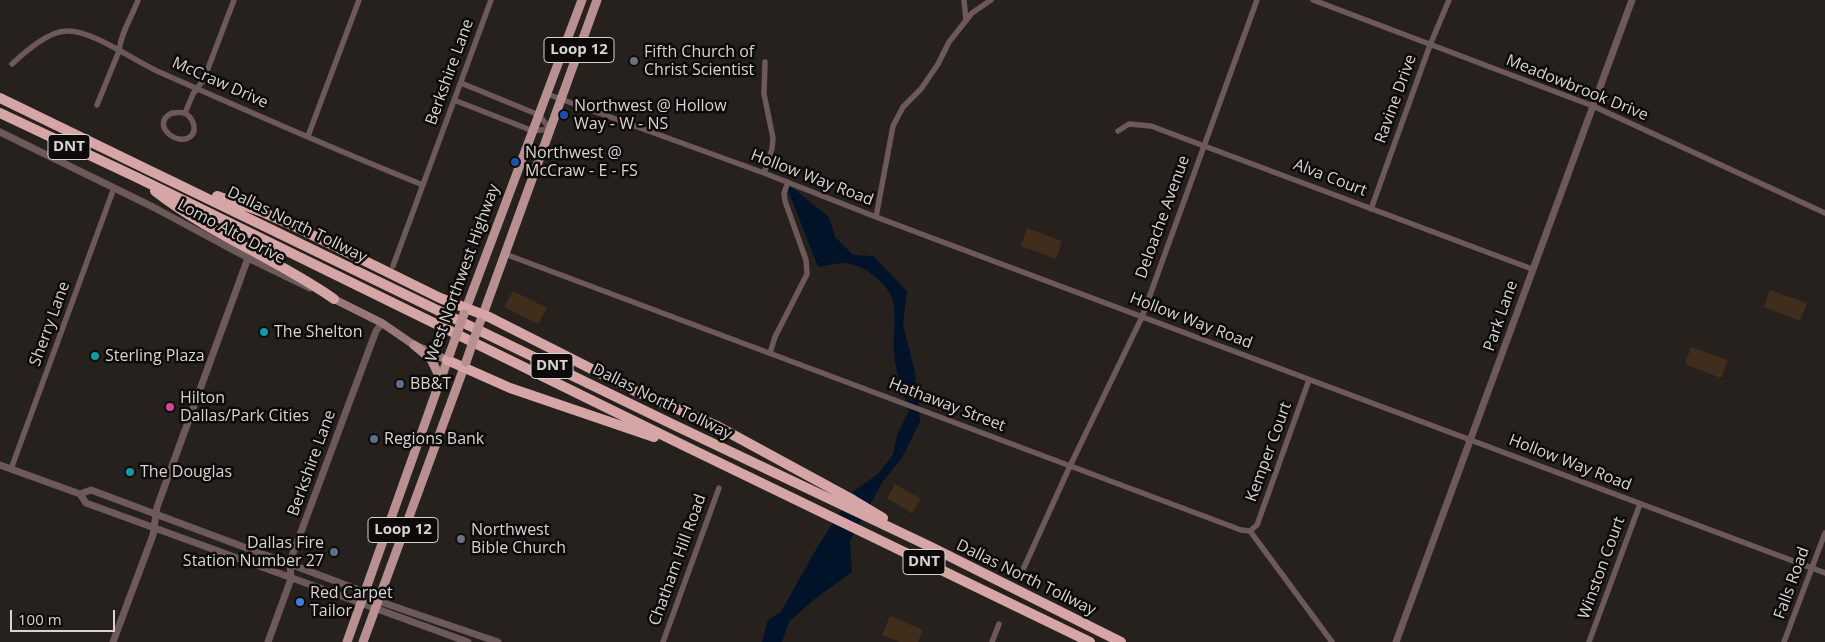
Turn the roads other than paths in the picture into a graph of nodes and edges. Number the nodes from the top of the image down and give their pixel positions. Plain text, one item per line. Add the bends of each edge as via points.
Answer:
1 (138, 0) edge
2 (234, 0) edge
3 (359, 0) edge
4 (492, 0) edge
5 (582, 0) edge
6 (597, 0) edge
7 (964, 0) edge
8 (991, 0) edge
9 (1257, 0) edge
10 (1313, 0) edge
11 (1449, 0) edge
12 (1632, 0) edge
13 (966, 20) junction
14 (1430, 45) junction
15 (119, 51) junction
16 (765, 62) dead end
17 (12, 64) dead end
18 (461, 83) junction
19 (197, 88) junction
20 (547, 94) junction
21 (0, 98) edge
22 (561, 99) junction
23 (454, 100) junction
24 (97, 105) dead end
25 (1593, 106) junction
26 (0, 113) edge
27 (185, 114) junction
28 (539, 115) junction
29 (550, 129) junction
30 (533, 131) junction
31 (1118, 131) dead end
32 (0, 132) edge
33 (308, 136) junction
34 (1204, 145) junction
35 (764, 173) junction
36 (138, 178) junction
37 (174, 181) junction
38 (788, 182) junction
39 (423, 185) junction
40 (114, 188) junction
41 (1371, 209) junction
42 (1825, 213) edge
43 (876, 217) junction
44 (505, 254) junction
45 (248, 258) junction
46 (393, 266) dead end
47 (1532, 269) junction
48 (334, 298) junction
49 (465, 311) junction
50 (1142, 317) junction
51 (482, 318) junction
52 (382, 323) junction
53 (414, 345) junction
54 (770, 353) junction
55 (448, 357) junction
56 (465, 365) junction
57 (440, 378) junction
58 (1309, 380) junction
59 (1471, 440) junction
60 (689, 448) junction
61 (0, 465) edge
62 (1070, 466) junction
63 (12, 469) junction
64 (719, 488) dead end
65 (80, 494) junction
66 (1640, 504) junction
67 (156, 514) junction
68 (154, 528) junction
69 (1250, 531) junction
70 (1825, 533) edge
71 (229, 542) junction
72 (931, 547) junction
73 (245, 548) junction
74 (224, 554) junction
75 (240, 560) junction
76 (290, 564) junction
77 (374, 566) junction
78 (1812, 568) junction
79 (388, 571) junction
80 (1825, 573) edge
81 (1021, 574) dead end
82 (291, 579) junction
83 (364, 593) junction
84 (360, 604) junction
85 (376, 604) junction
86 (999, 624) dead end
87 (113, 642) edge
88 (268, 642) edge
89 (347, 642) edge
90 (363, 642) edge
91 (468, 642) edge
92 (498, 642) edge
93 (663, 642) edge
94 (992, 642) edge
95 (1090, 642) edge
96 (1121, 642) edge
97 (1332, 642) edge
98 (1396, 642) edge
99 (1589, 642) edge
100 (1784, 642) edge

1 - 15 street
2 - 19 street via 204,79
3 - 33 street
4 - 18 street, Berkshire Lane
5 - 20 main road, West Northwest Highway / Loop 12
6 - 22 main road, West Northwest Highway / Loop 12
7 - 13 street
8 - 13 street
9 - 34 street, Deloache Avenue
10 - 14 street, Meadowbrook Drive
11 - 14 street, Ravine Drive
12 - 25 street, Park Lane
13 - 43 street via 921,89 903,107 893,126
14 - 25 street, Meadowbrook Drive
14 - 41 street, Ravine Drive
15 - 17 street, McCraw Drive via 94,38 67,31 40,42
15 - 19 street, McCraw Drive
15 - 24 street
16 - 35 street via 764,94 772,149
18 - 23 street, Berkshire Lane
18 - 28 street
19 - 27 street
19 - 33 street, McCraw Drive
20 - 22 street, Hollow Way Road
20 - 28 main road, West Northwest Highway / Loop 12
21 - 37 highway, Dallas North Tollway / DNT
22 - 29 main road, West Northwest Highway / Loop 12
22 - 35 street, Hollow Way Road
23 - 30 street
23 - 39 street, Berkshire Lane
25 - 42 street, Meadowbrook Drive
25 - 47 street, Park Lane
26 - 36 highway, Dallas North Tollway / DNT
27 - 27 street via 193,122 190,137 176,138 166,132 163,125 168,114
28 - 29 street
28 - 30 main road, West Northwest Highway / Loop 12
29 - 30 street
29 - 44 main road, West Northwest Highway / Loop 12
30 - 49 main road, West Northwest Highway / Loop 12
31 - 34 street, Alva Court via 1130,124 1152,126
32 - 40 street, Lomo Alto Drive
33 - 39 street, McCraw Drive
34 - 41 street, Alva Court
34 - 50 street, Deloache Avenue
35 - 38 street, Hollow Way Road
36 - 48 highway via 170,203
36 - 60 highway, Dallas North Tollway / DNT
37 - 49 highway via 278,219
37 - 72 highway, Dallas North Tollway / DNT
38 - 43 street, Hollow Way Road
38 - 54 street via 785,201 806,260 807,274
39 - 46 street, Berkshire Lane
40 - 45 street, Lomo Alto Drive
40 - 63 street, Sherry Lane
41 - 47 street, Alva Court
43 - 50 street, Hollow Way Road
44 - 51 main road, West Northwest Highway / Loop 12
44 - 54 street, Hathaway Street
45 - 48 street, Lomo Alto Drive
45 - 67 street
47 - 59 street, Park Lane
48 - 52 main road, Lomo Alto Drive
49 - 51 highway
49 - 55 main road, West Northwest Highway / Loop 12, bridge
50 - 58 street, Hollow Way Road
50 - 62 street, Deloache Avenue
51 - 56 main road, West Northwest Highway / Loop 12, bridge
51 - 72 highway via 623,386 715,425 853,500
52 - 53 main road, Lomo Alto Drive
52 - 76 street, Berkshire Lane via 376,331
53 - 55 main road, Lomo Alto Drive
53 - 57 main road via 431,359
54 - 62 street, Hathaway Street
55 - 56 highway
55 - 57 main road, West Northwest Highway / Loop 12
56 - 60 highway via 510,388
56 - 79 main road, West Northwest Highway / Loop 12
57 - 77 main road, West Northwest Highway / Loop 12
58 - 59 street, Hollow Way Road
58 - 69 street, Kemper Court via 1257,525
59 - 66 street, Hollow Way Road
59 - 98 street, Park Lane
60 - 95 highway, Dallas North Tollway / DNT
61 - 63 street
62 - 69 street, Hathaway Street
62 - 81 street, Deloache Avenue
63 - 65 street
64 - 93 street, Chatham Hill Road
65 - 67 street via 90,490
65 - 68 street via 86,503
66 - 78 street, Hollow Way Road
66 - 99 street, Winston Court
67 - 68 street
67 - 71 street
68 - 74 street
68 - 87 street
69 - 97 street
70 - 78 street, Falls Road
71 - 73 street
71 - 74 street
72 - 96 highway, Dallas North Tollway / DNT
73 - 75 street
73 - 76 street
74 - 75 street
75 - 82 street
76 - 82 street, Berkshire Lane
76 - 83 street
77 - 79 main road
77 - 83 main road, West Northwest Highway / Loop 12
78 - 80 street, Hollow Way Road
78 - 100 street, Falls Road
79 - 85 main road, West Northwest Highway / Loop 12
82 - 84 street
82 - 88 street, Berkshire Lane
83 - 84 main road, West Northwest Highway / Loop 12
83 - 85 street
84 - 85 street
84 - 89 main road, West Northwest Highway / Loop 12
85 - 90 main road, West Northwest Highway / Loop 12
85 - 91 street
85 - 92 street
86 - 94 street

